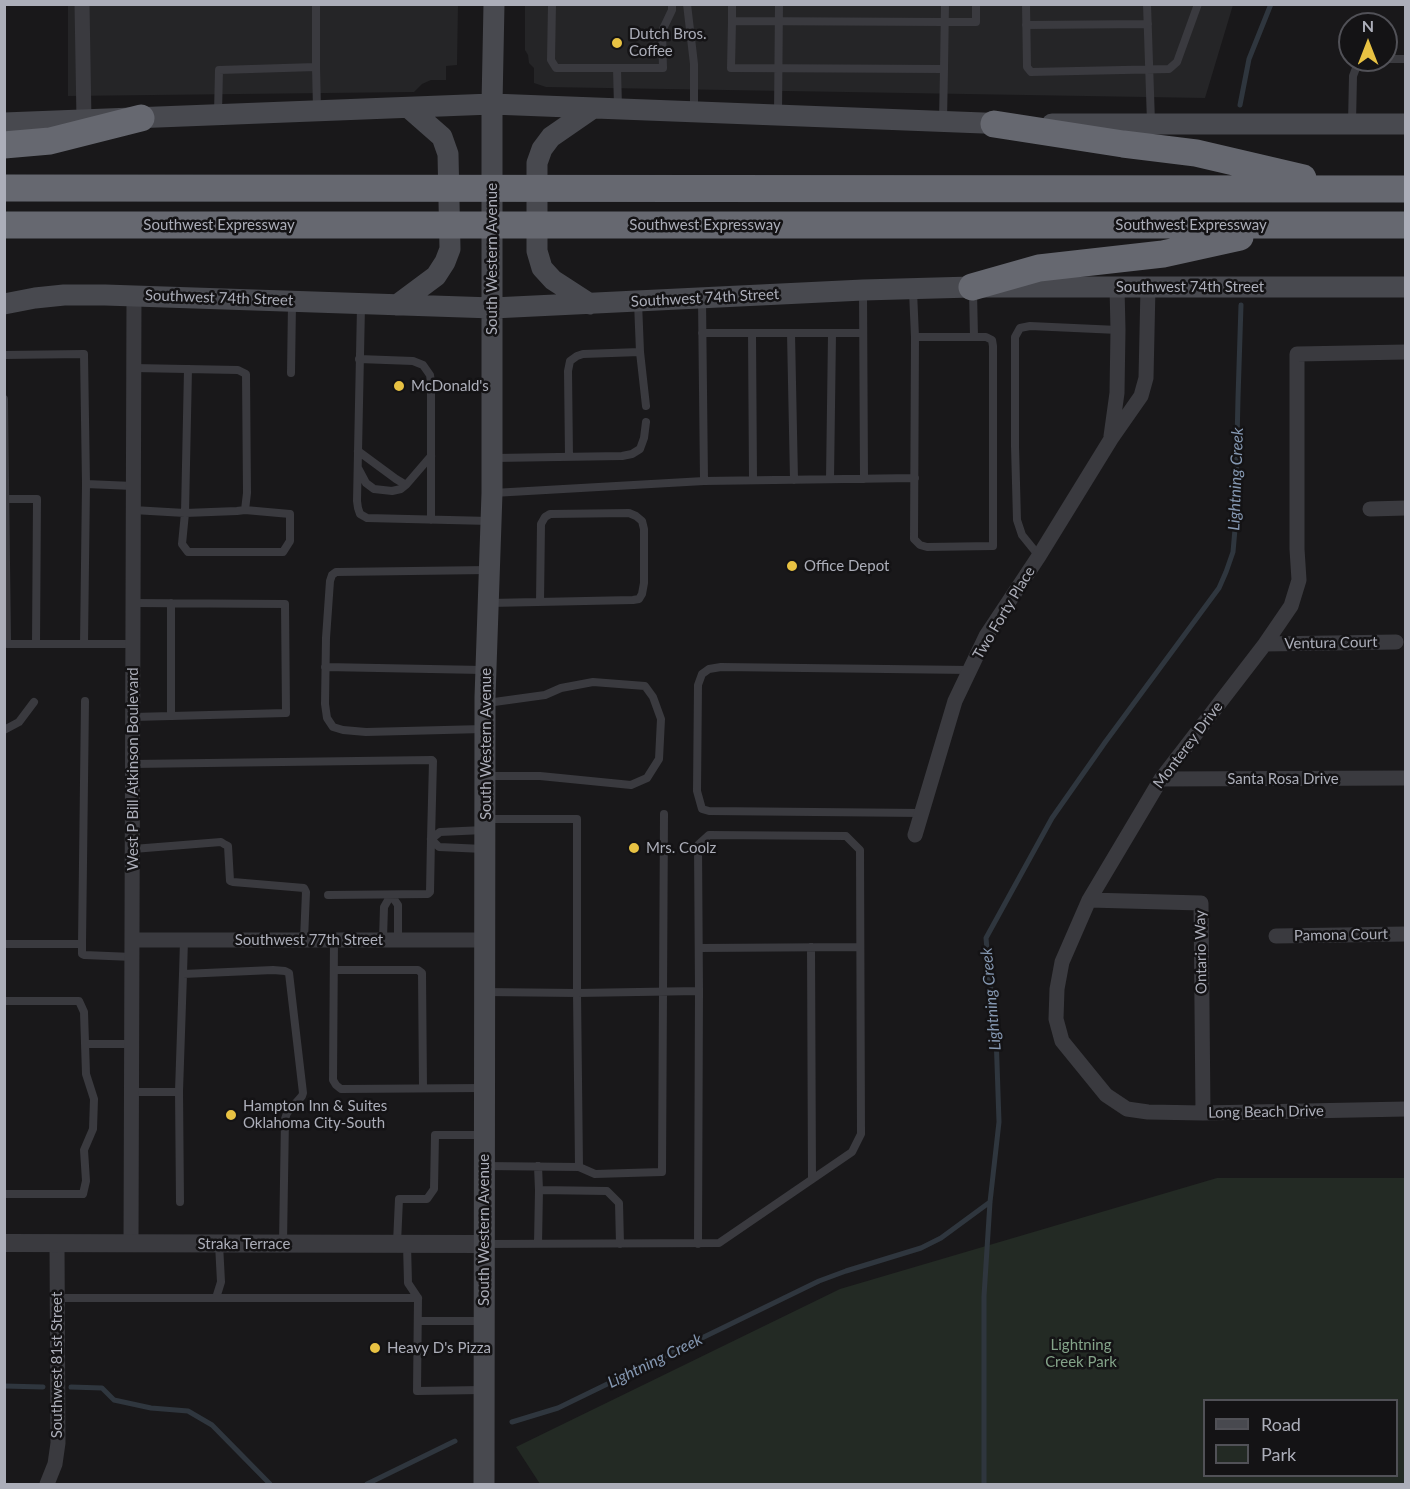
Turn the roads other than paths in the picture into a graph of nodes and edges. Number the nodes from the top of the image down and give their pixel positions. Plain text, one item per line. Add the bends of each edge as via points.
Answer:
1 (82, 4) edge
2 (316, 4) edge
3 (494, 4) edge
4 (552, 4) edge
5 (672, 4) edge
6 (687, 4) edge
7 (732, 4) edge
8 (779, 4) edge
9 (945, 4) edge
10 (976, 4) edge
11 (1026, 4) edge
12 (1147, 4) edge
13 (1198, 4) edge
14 (732, 21) junction
15 (779, 22) junction
16 (944, 22) junction
17 (1148, 24) junction
18 (1026, 25) junction
19 (316, 67) junction
20 (617, 68) junction
21 (779, 68) junction
22 (944, 69) junction
23 (1149, 69) junction
24 (1355, 72) edge
25 (492, 104) junction
26 (409, 108) junction
27 (593, 108) junction
28 (618, 109) junction
29 (317, 111) junction
30 (694, 112) junction
31 (218, 115) junction
32 (778, 115) junction
33 (141, 118) junction
34 (84, 120) junction
35 (943, 122) junction
36 (4, 123) edge
37 (994, 124) junction
38 (1151, 124) junction
39 (1352, 124) junction
40 (1406, 124) edge
41 (4, 146) edge
42 (4, 188) edge
43 (1348, 189) junction
44 (1406, 189) edge
45 (4, 225) edge
46 (1290, 225) junction
47 (1406, 225) edge
48 (972, 287) junction
49 (1117, 287) junction
50 (1148, 287) junction
51 (1406, 287) edge
52 (863, 290) junction
53 (913, 290) junction
54 (134, 295) junction
55 (702, 298) junction
56 (292, 301) junction
57 (638, 301) junction
58 (4, 304) edge
59 (361, 304) junction
60 (590, 304) junction
61 (397, 305) junction
62 (493, 308) junction
63 (1118, 330) junction
64 (702, 333) junction
65 (752, 333) junction
66 (791, 333) junction
67 (863, 333) junction
68 (832, 334) junction
69 (915, 337) junction
70 (974, 337) junction
71 (640, 352) junction
72 (1406, 352) edge
73 (4, 356) edge
74 (359, 359) junction
75 (134, 368) junction
76 (188, 369) junction
77 (291, 373) dead end
78 (4, 399) edge
79 (646, 406) dead end
80 (646, 422) dead end
81 (1111, 439) junction
82 (358, 451) junction
83 (431, 456) junction
84 (569, 457) junction
85 (492, 458) junction
86 (357, 467) junction
87 (915, 478) junction
88 (830, 479) junction
89 (864, 479) junction
90 (753, 480) junction
91 (794, 480) junction
92 (705, 481) junction
93 (86, 484) junction
94 (406, 485) junction
95 (133, 486) junction
96 (492, 493) junction
97 (5, 499) edge
98 (1406, 508) edge
99 (1370, 509) dead end
100 (133, 510) junction
101 (245, 510) junction
102 (185, 513) junction
103 (431, 520) junction
104 (491, 522) junction
105 (1039, 556) junction
106 (490, 570) junction
107 (540, 602) junction
108 (133, 603) junction
109 (171, 603) junction
110 (489, 603) junction
111 (1396, 642) dead end
112 (36, 644) junction
113 (84, 644) junction
114 (133, 644) junction
115 (1265, 644) junction
116 (326, 667) junction
117 (486, 670) junction
118 (970, 670) junction
119 (85, 701) dead end
120 (34, 702) dead end
121 (485, 703) junction
122 (171, 716) junction
123 (133, 717) junction
124 (485, 729) junction
125 (4, 730) edge
126 (133, 764) junction
127 (485, 776) junction
128 (1406, 778) edge
129 (1161, 779) junction
130 (922, 813) junction
131 (664, 814) dead end
132 (485, 832) junction
133 (915, 835) dead end
134 (431, 839) junction
135 (133, 849) junction
136 (328, 895) dead end
137 (391, 895) junction
138 (1089, 900) junction
139 (1406, 934) edge
140 (1276, 936) dead end
141 (304, 939) junction
142 (334, 939) junction
143 (391, 939) junction
144 (485, 939) junction
145 (132, 940) junction
146 (184, 940) junction
147 (4, 944) edge
148 (82, 944) junction
149 (811, 947) junction
150 (860, 947) junction
151 (699, 948) junction
152 (132, 957) junction
153 (334, 970) junction
154 (183, 974) junction
155 (663, 991) junction
156 (699, 991) junction
157 (485, 992) junction
158 (577, 993) junction
159 (4, 1001) edge
160 (85, 1044) junction
161 (132, 1044) junction
162 (423, 1088) junction
163 (485, 1088) junction
164 (132, 1092) junction
165 (179, 1092) junction
166 (1127, 1109) joint
167 (1406, 1109) edge
168 (1203, 1113) junction
169 (484, 1135) junction
170 (484, 1166) junction
171 (538, 1166) junction
172 (579, 1167) junction
173 (812, 1179) junction
174 (539, 1190) junction
175 (4, 1194) edge
176 (180, 1202) dead end
177 (4, 1243) edge
178 (57, 1243) junction
179 (131, 1244) junction
180 (219, 1244) junction
181 (282, 1244) junction
182 (402, 1244) junction
183 (484, 1244) junction
184 (538, 1244) junction
185 (620, 1244) junction
186 (699, 1244) junction
187 (57, 1298) junction
188 (216, 1298) junction
189 (418, 1298) junction
190 (418, 1321) junction
191 (484, 1321) junction
192 (484, 1390) junction
193 (47, 1485) edge
194 (484, 1485) edge

1 - 34 street
2 - 19 lane
3 - 25 main road, South Western Avenue
4 - 20 lane via 551,60 556,68
5 - 20 lane via 662,31 663,68
6 - 30 lane via 694,64
7 - 14 lane
8 - 15 lane
9 - 16 lane
10 - 16 lane via 976,22
11 - 18 lane
12 - 17 lane
13 - 23 lane via 1178,62 1169,69
14 - 15 lane
14 - 21 lane via 731,68
15 - 16 lane
15 - 21 lane
16 - 22 lane
17 - 18 lane
17 - 23 lane
18 - 23 lane via 1027,67 1031,72
19 - 29 lane
19 - 31 lane via 219,70
20 - 28 lane
21 - 22 lane
21 - 32 lane
22 - 35 lane
23 - 38 lane
24 - 39 lane
25 - 26 main road
25 - 27 main road
25 - 62 main road, South Western Avenue
26 - 29 main road
26 - 61 main road via 442,137 448,154 450,249 436,276
27 - 28 main road
27 - 60 main road via 551,137 537,163 537,251 542,268
28 - 30 main road
29 - 31 main road
30 - 32 main road
31 - 33 main road
32 - 35 main road
33 - 34 main road
33 - 41 highway via 50,141
34 - 36 main road
35 - 37 main road
37 - 38 main road
37 - 43 highway via 1196,153
38 - 39 main road
39 - 40 main road
42 - 43 highway
43 - 44 highway
45 - 46 highway, Southwest Expressway
46 - 47 highway, Southwest Expressway
46 - 48 highway via 1163,254 1039,268
48 - 49 main road, Southwest 74th Street
48 - 53 main road, Southwest 74th Street
48 - 70 lane
49 - 50 main road, Southwest 74th Street
49 - 63 street, Two Forty Place
50 - 51 main road, Southwest 74th Street
50 - 81 street, Two Forty Place via 1146,378 1141,396
52 - 53 main road, Southwest 74th Street
52 - 55 main road, Southwest 74th Street
52 - 67 lane
53 - 69 lane
54 - 56 main road, Southwest 74th Street
54 - 58 main road, Southwest 74th Street via 64,295
54 - 75 street, West P Bill Atkinson Boulevard
55 - 57 main road, Southwest 74th Street
55 - 64 lane
56 - 59 main road, Southwest 74th Street
56 - 77 lane
57 - 60 main road, Southwest 74th Street
57 - 71 lane
59 - 61 main road, Southwest 74th Street
59 - 74 lane
60 - 62 main road, Southwest 74th Street
61 - 62 main road, Southwest 74th Street
62 - 85 main road, South Western Avenue
63 - 81 street, Two Forty Place via 1117,393
63 - 105 lane via 1030,326 1020,328 1015,337 1017,520 1022,535
64 - 65 lane
64 - 92 lane
65 - 66 lane
65 - 90 lane
66 - 68 lane
66 - 91 lane
67 - 68 lane
67 - 89 lane
68 - 88 lane
69 - 70 lane
69 - 87 lane
70 - 87 lane via 986,337 993,346 993,546 920,545 914,539
71 - 79 lane
71 - 84 lane via 583,354 570,361
72 - 115 street, Monterey Drive via 1297,354 1299,580 1291,606
73 - 93 lane via 84,354
74 - 82 lane
74 - 83 lane via 413,361 423,365 431,382
75 - 76 lane
75 - 95 street, West P Bill Atkinson Boulevard
76 - 101 lane via 238,370 246,374
76 - 102 lane
78 - 97 lane
80 - 84 lane via 640,449 632,454
81 - 105 street, Two Forty Place
82 - 86 lane
82 - 94 lane
83 - 94 lane
83 - 103 lane
84 - 85 lane
85 - 96 main road, South Western Avenue
86 - 94 lane via 374,489 392,491
86 - 103 lane via 360,514 367,518
87 - 89 lane
88 - 89 lane
88 - 91 lane
90 - 91 lane
90 - 92 lane
92 - 96 lane
93 - 95 lane
93 - 113 lane
95 - 100 street, West P Bill Atkinson Boulevard
96 - 104 main road, South Western Avenue
97 - 112 lane via 7,644
97 - 112 lane via 37,499
98 - 99 street
100 - 102 lane
100 - 108 street, West P Bill Atkinson Boulevard
101 - 102 lane
101 - 102 lane via 290,514 290,540 282,552 188,552 182,544
103 - 104 lane
104 - 106 main road, South Western Avenue
105 - 118 street, Two Forty Place via 986,636
106 - 110 main road, South Western Avenue
106 - 116 lane via 336,572 330,581
107 - 107 lane via 639,600 644,583 642,522 630,513 545,517 541,524
107 - 110 lane
108 - 109 lane
108 - 114 street, West P Bill Atkinson Boulevard
109 - 122 lane
109 - 122 lane via 285,604 286,713
110 - 117 main road, South Western Avenue
111 - 115 street, Ventura Court
112 - 113 lane
113 - 114 lane
114 - 123 street, West P Bill Atkinson Boulevard
115 - 129 street, Monterey Drive
116 - 117 lane
116 - 124 lane via 325,704 333,727 366,732
117 - 121 main road, South Western Avenue
118 - 130 street, Two Forty Place via 955,701
118 - 130 lane via 720,667 702,674 698,685 697,791 702,809
119 - 148 lane
120 - 125 lane via 19,722
121 - 124 main road, South Western Avenue
121 - 127 lane via 545,695 593,682 645,686 661,719 659,759 647,778 631,785 540,776
122 - 123 lane
123 - 126 street, West P Bill Atkinson Boulevard
124 - 127 main road, South Western Avenue
126 - 134 lane via 432,760
126 - 135 street, West P Bill Atkinson Boulevard
127 - 132 main road, South Western Avenue
128 - 129 street, Santa Rosa Drive
129 - 138 street, Monterey Drive
130 - 133 street, Two Forty Place
131 - 155 lane
132 - 134 lane via 440,832
132 - 134 lane via 439,847
132 - 144 main road, South Western Avenue
132 - 158 lane via 577,819
134 - 137 lane via 430,892
135 - 141 lane via 221,842 228,846 233,882 304,888
135 - 145 street, West P Bill Atkinson Boulevard
136 - 137 lane
137 - 143 lane via 384,908
137 - 143 lane via 398,905
138 - 166 street, Monterey Drive via 1062,962 1056,1019 1062,1041 1106,1095
138 - 168 street, Ontario Way via 1202,903
139 - 140 street, Pamona Court
141 - 142 street, Southwest 77th Street
141 - 146 street, Southwest 77th Street
142 - 143 street, Southwest 77th Street
142 - 153 lane
143 - 144 street, Southwest 77th Street
144 - 157 main road, South Western Avenue
145 - 146 street, Southwest 77th Street
145 - 152 street, West P Bill Atkinson Boulevard
146 - 154 lane
147 - 148 lane
148 - 152 lane via 84,955
149 - 150 lane
149 - 151 lane
149 - 173 lane
150 - 151 lane via 860,850 846,836 709,835 699,845
150 - 173 lane via 861,1134 852,1152
151 - 156 lane
152 - 161 street, West P Bill Atkinson Boulevard
153 - 162 lane via 422,973
153 - 162 lane via 336,1085 341,1089
154 - 165 lane
154 - 181 lane via 273,970 289,974 303,1092 285,1119
155 - 156 lane
155 - 158 lane
155 - 172 lane via 662,1172 595,1173
156 - 186 lane
157 - 158 lane
157 - 163 main road, South Western Avenue
158 - 172 lane
159 - 160 lane via 79,1001 84,1012
160 - 161 lane
160 - 175 lane via 94,1113 93,1129 84,1150 83,1194
161 - 164 street, West P Bill Atkinson Boulevard
162 - 163 lane
163 - 169 main road, South Western Avenue
164 - 165 lane
164 - 179 street, West P Bill Atkinson Boulevard
165 - 176 lane
166 - 168 street, Long Beach Drive
167 - 168 street, Long Beach Drive
169 - 170 main road, South Western Avenue
169 - 182 lane via 435,1135 434,1189 427,1198 399,1198
170 - 171 lane
170 - 183 main road, South Western Avenue
171 - 172 lane
171 - 174 lane
173 - 186 lane via 719,1243
174 - 184 lane
174 - 185 lane via 607,1191 619,1203
177 - 178 street, Straka Terrace
178 - 179 street, Straka Terrace
178 - 187 street, Southwest 81st Street
179 - 180 street, Straka Terrace
180 - 181 street, Straka Terrace
180 - 188 lane via 221,1282
181 - 182 street, Straka Terrace
182 - 183 street, Straka Terrace
182 - 189 lane via 408,1283
183 - 184 lane
183 - 191 main road, South Western Avenue
184 - 185 lane
185 - 186 lane
187 - 188 lane
187 - 193 street, Southwest 81st Street via 58,1443
188 - 189 lane
189 - 190 lane
190 - 191 lane
190 - 192 lane via 417,1391
191 - 192 main road, South Western Avenue
192 - 194 main road, South Western Avenue

